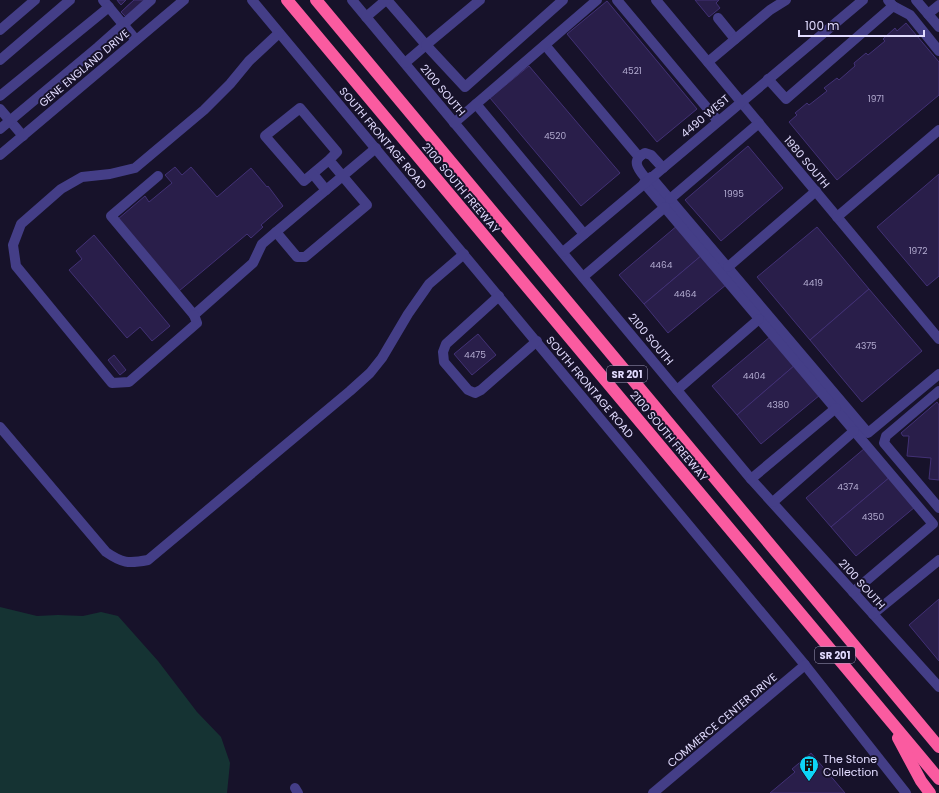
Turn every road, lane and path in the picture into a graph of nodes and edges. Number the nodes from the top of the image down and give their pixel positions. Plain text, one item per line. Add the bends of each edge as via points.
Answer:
1 (36, 0) edge
2 (70, 0) edge
3 (152, 0) edge
4 (184, 0) edge
5 (252, 0) edge
6 (287, 0) edge
7 (316, 0) edge
8 (352, 0) edge
9 (387, 0) edge
10 (480, 0) edge
11 (563, 0) edge
12 (597, 0) edge
13 (617, 0) edge
14 (656, 0) edge
15 (786, 0) edge
16 (863, 0) edge
17 (916, 0) edge
18 (106, 3) edge
19 (891, 3) edge
20 (939, 5) edge
21 (928, 14) junction
22 (366, 17) junction
23 (718, 18) dead end
24 (123, 24) junction
25 (939, 27) edge
26 (0, 30) edge
27 (279, 33) junction
28 (735, 39) junction
29 (136, 40) junction
30 (426, 45) junction
31 (545, 45) junction
32 (939, 51) edge
33 (0, 60) edge
34 (708, 62) junction
35 (405, 63) junction
36 (768, 79) junction
37 (0, 96) edge
38 (741, 101) junction
39 (476, 104) junction
40 (0, 109) edge
41 (10, 121) junction
42 (718, 121) junction
43 (454, 123) junction
44 (759, 123) junction
45 (0, 129) edge
46 (939, 130) edge
47 (23, 136) junction
48 (376, 148) junction
49 (0, 155) edge
50 (639, 157) junction
51 (329, 160) junction
52 (663, 168) junction
53 (312, 174) junction
54 (158, 176) dead end
55 (343, 176) junction
56 (648, 180) junction
57 (326, 190) junction
58 (816, 191) junction
59 (667, 203) junction
60 (837, 217) junction
61 (276, 232) junction
62 (584, 234) junction
63 (563, 252) junction
64 (464, 254) junction
65 (728, 267) junction
66 (583, 277) junction
67 (499, 296) junction
68 (194, 315) junction
69 (759, 319) junction
70 (938, 336) edge
71 (537, 341) junction
72 (939, 374) edge
73 (677, 390) junction
74 (939, 391) edge
75 (836, 408) junction
76 (0, 426) edge
77 (854, 431) junction
78 (751, 479) junction
79 (773, 502) junction
80 (939, 508) edge
81 (939, 560) edge
82 (853, 592) junction
83 (873, 614) junction
84 (805, 665) junction
85 (878, 674) junction
86 (939, 687) edge
87 (886, 716) junction
88 (939, 741) edge
89 (939, 747) edge
90 (939, 779) edge
91 (653, 793) edge
92 (906, 793) edge
93 (930, 793) edge

1 - 26 street
2 - 33 street
3 - 24 street
4 - 29 street, GENE ENGLAND DRIVE
5 - 27 street, SOUTH FRONTAGE ROAD
6 - 87 highway, 2100 SOUTH FREEWAY / SR 201
7 - 85 highway, 2100 SOUTH FREEWAY / SR 201
8 - 22 street, 2100 SOUTH
9 - 22 street
9 - 30 street
10 - 30 street
11 - 30 street via 465,87
12 - 31 street
13 - 42 street
14 - 34 street, 1980 SOUTH
15 - 28 street
16 - 36 street, 4490 WEST
17 - 21 street
18 - 24 street
18 - 37 street
19 - 32 street via 910,15
19 - 36 street via 786,99
20 - 21 street
21 - 25 street
22 - 35 street, 2100 SOUTH
23 - 28 street
24 - 29 street
24 - 41 street
27 - 48 street, SOUTH FRONTAGE ROAD
27 - 68 street via 204,110 136,168 82,177 61,189 21,224 13,245 16,266 112,383 129,382 197,323
28 - 34 street
29 - 47 street, GENE ENGLAND DRIVE
30 - 35 street
31 - 39 street
31 - 50 street
34 - 38 street, 1980 SOUTH
35 - 43 street, 2100 SOUTH
36 - 38 street, 4490 WEST
38 - 42 street, 4490 WEST
38 - 44 street, 1980 SOUTH
39 - 43 street
39 - 62 street
40 - 41 street
41 - 45 street
41 - 47 street
42 - 52 street, 4490 WEST
43 - 63 street, 2100 SOUTH
44 - 58 street, 1980 SOUTH
44 - 59 street
46 - 60 street
47 - 49 street, GENE ENGLAND DRIVE
48 - 55 street
48 - 64 street, SOUTH FRONTAGE ROAD
50 - 52 street via 645,153 649,154
50 - 56 street via 636,161 638,169
51 - 53 street
51 - 53 street via 337,152 300,108 266,136 304,181
51 - 55 street
52 - 56 street, 4490 WEST
53 - 57 street
54 - 68 street via 111,216
55 - 57 street
55 - 61 street via 368,205 305,257 297,257
56 - 59 street
56 - 62 street, 4490 WEST
57 - 61 street
58 - 60 street, 1980 SOUTH
58 - 65 street
59 - 65 street
59 - 66 street
59 - 69 street
60 - 70 street, 1980 SOUTH
61 - 68 street via 262,244 253,263
62 - 63 street, 4490 WEST
63 - 66 street, 2100 SOUTH
64 - 67 street, SOUTH FRONTAGE ROAD
64 - 76 street via 425,289 370,373 148,560 125,562 106,552
65 - 72 street via 868,433
66 - 73 street, 2100 SOUTH
67 - 71 street, SOUTH FRONTAGE ROAD
67 - 71 street via 446,344 443,352 444,362 468,390 475,393
69 - 73 street
69 - 75 street
71 - 84 street, SOUTH FRONTAGE ROAD
73 - 78 street, 2100 SOUTH
74 - 80 street via 886,436 884,443
75 - 77 street
75 - 78 street
77 - 79 street
77 - 82 street via 933,524
78 - 79 street, 2100 SOUTH
79 - 82 street, 2100 SOUTH
81 - 83 street
82 - 83 street, 2100 SOUTH
83 - 86 street, 2100 SOUTH
84 - 91 street, COMMERCE CENTER DRIVE
84 - 92 street, SOUTH FRONTAGE ROAD
85 - 88 highway
85 - 89 highway, 2100 SOUTH FREEWAY / SR 201
87 - 90 highway, 2100 SOUTH FREEWAY / SR 201
87 - 93 highway

